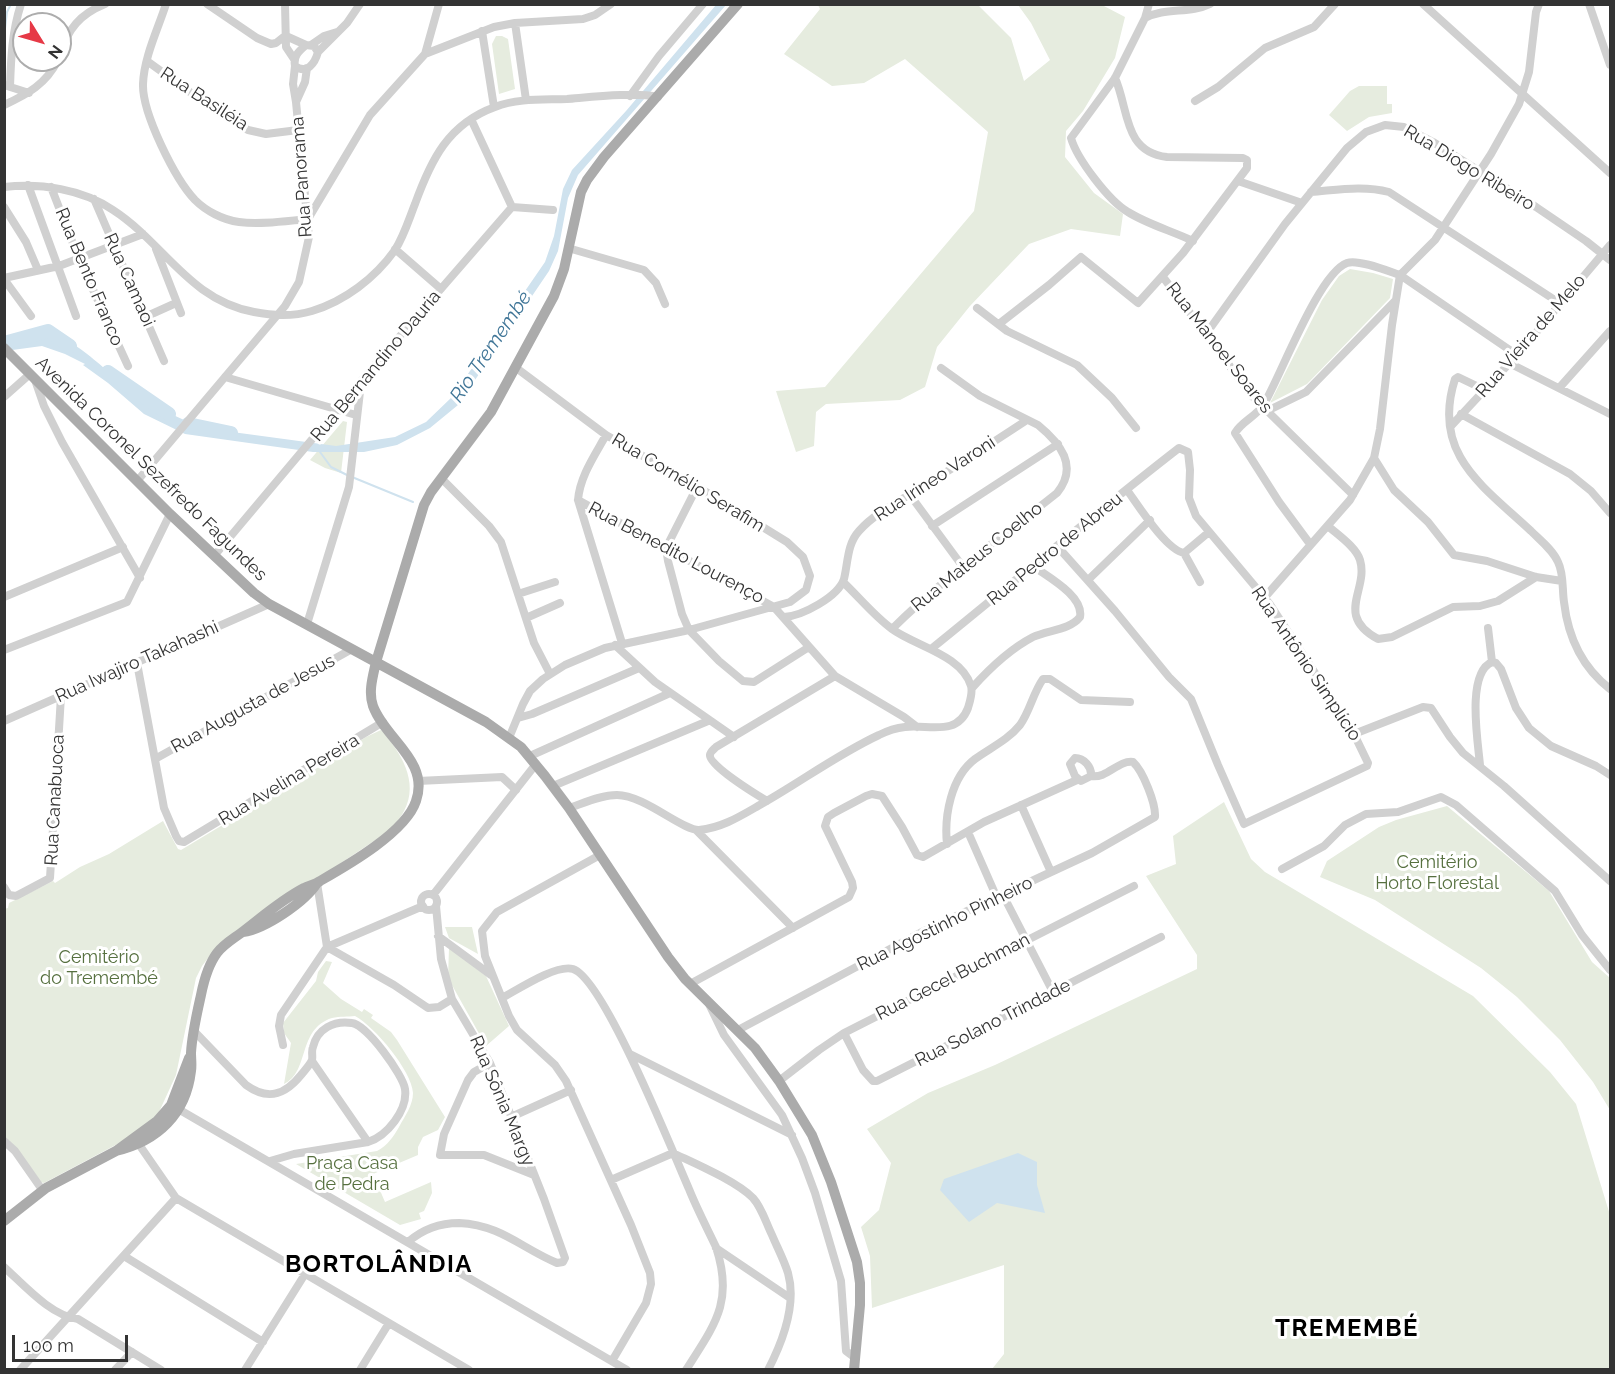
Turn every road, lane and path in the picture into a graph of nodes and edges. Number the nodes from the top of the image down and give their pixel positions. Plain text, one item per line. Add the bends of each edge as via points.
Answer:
1 (21, 4) edge
2 (105, 4) edge
3 (166, 4) edge
4 (207, 4) edge
5 (285, 4) edge
6 (360, 4) edge
7 (439, 4) edge
8 (611, 4) edge
9 (703, 4) edge
10 (738, 4) edge
11 (1149, 4) edge
12 (1180, 4) edge
13 (1210, 4) edge
14 (1335, 4) edge
15 (1423, 4) edge
16 (1528, 4) edge
17 (1588, 4) edge
18 (1538, 8) edge
19 (1189, 10) junction
20 (1145, 18) junction
21 (515, 23) junction
22 (72, 26) edge
23 (482, 31) junction
24 (286, 35) junction
25 (312, 47) junction
26 (1608, 47) edge
27 (425, 54) junction
28 (147, 61) junction
29 (295, 63) junction
30 (1611, 65) edge
31 (307, 68) junction
32 (51, 72) edge
33 (1115, 78) junction
34 (7, 86) edge
35 (29, 93) junction
36 (1524, 93) junction
37 (632, 96) junction
38 (654, 96) junction
39 (526, 100) junction
40 (1196, 101) dead end
41 (297, 102) junction
42 (4, 105) edge
43 (494, 107) junction
44 (471, 119) junction
45 (298, 130) junction
46 (1480, 172) junction
47 (1611, 173) edge
48 (1238, 181) junction
49 (28, 185) junction
50 (4, 187) edge
51 (51, 187) junction
52 (1311, 192) junction
53 (94, 199) junction
54 (1302, 203) junction
55 (4, 207) edge
56 (512, 207) junction
57 (553, 210) dead end
58 (308, 219) junction
59 (1444, 227) junction
60 (143, 234) junction
61 (1193, 241) junction
62 (1611, 245) edge
63 (114, 246) junction
64 (156, 248) junction
65 (568, 248) junction
66 (395, 249) junction
67 (1603, 253) junction
68 (79, 259) junction
69 (1611, 260) edge
70 (58, 266) junction
71 (38, 270) junction
72 (1400, 275) junction
73 (1163, 277) junction
74 (4, 278) edge
75 (441, 289) junction
76 (1395, 300) junction
77 (176, 303) junction
78 (665, 304) dead end
79 (1561, 304) junction
80 (977, 308) dead end
81 (181, 313) dead end
82 (31, 316) dead end
83 (76, 316) dead end
84 (276, 316) junction
85 (145, 317) junction
86 (999, 324) junction
87 (1611, 332) edge
88 (1206, 334) junction
89 (8, 352) edge
90 (1517, 355) junction
91 (164, 361) dead end
92 (1509, 363) junction
93 (128, 366) dead end
94 (515, 368) junction
95 (941, 368) dead end
96 (32, 376) junction
97 (225, 377) junction
98 (361, 381) junction
99 (1560, 387) junction
100 (1485, 390) junction
101 (4, 398) edge
102 (56, 400) junction
103 (1264, 409) junction
104 (336, 410) junction
105 (1461, 414) junction
106 (1611, 414) edge
107 (48, 416) junction
108 (356, 418) junction
109 (1027, 420) junction
110 (1451, 426) junction
111 (1136, 428) dead end
112 (606, 435) junction
113 (1058, 444) junction
114 (1179, 448) joint
115 (1374, 458) junction
116 (441, 478) junction
117 (138, 480) junction
118 (697, 487) junction
119 (1127, 490) junction
120 (910, 495) junction
121 (1353, 495) junction
122 (578, 500) junction
123 (1610, 510) edge
124 (170, 514) junction
125 (1150, 520) junction
126 (932, 526) junction
127 (1328, 526) junction
128 (1209, 532) junction
129 (1310, 544) junction
130 (1057, 546) junction
131 (123, 547) junction
132 (666, 548) junction
133 (1184, 554) junction
134 (214, 556) junction
135 (1033, 566) junction
136 (963, 567) junction
137 (140, 578) junction
138 (1536, 578) junction
139 (1088, 580) junction
140 (1562, 581) junction
141 (555, 582) dead end
142 (843, 582) junction
143 (1200, 582) dead end
144 (519, 594) junction
145 (4, 597) edge
146 (1264, 597) junction
147 (560, 603) dead end
148 (269, 604) junction
149 (774, 607) junction
150 (784, 617) junction
151 (526, 618) junction
152 (307, 624) junction
153 (1488, 628) dead end
154 (892, 629) junction
155 (688, 630) junction
156 (618, 644) junction
157 (809, 647) junction
158 (352, 649) junction
159 (931, 649) junction
160 (4, 650) edge
161 (376, 662) junction
162 (1491, 662) junction
163 (137, 663) junction
164 (639, 668) junction
165 (550, 674) junction
166 (835, 676) junction
167 (972, 688) junction
168 (1611, 689) edge
169 (670, 693) junction
170 (61, 696) junction
171 (1130, 702) dead end
172 (518, 718) junction
173 (4, 721) edge
174 (708, 721) junction
175 (383, 723) junction
176 (917, 727) junction
177 (1354, 734) junction
178 (734, 737) junction
179 (509, 738) junction
180 (155, 759) junction
181 (533, 760) junction
182 (1480, 765) junction
183 (1611, 775) edge
184 (1091, 776) junction
185 (1077, 780) junction
186 (418, 781) junction
187 (553, 786) junction
188 (516, 790) junction
189 (766, 801) junction
190 (1021, 805) junction
191 (569, 808) junction
192 (696, 830) junction
193 (968, 832) junction
194 (947, 844) junction
195 (600, 855) junction
196 (1282, 869) dead end
197 (1051, 872) junction
198 (1611, 881) edge
199 (318, 883) junction
200 (1134, 886) dead end
201 (4, 887) edge
202 (433, 895) junction
203 (1000, 896) junction
204 (423, 906) junction
205 (436, 906) junction
206 (793, 928) junction
207 (438, 936) junction
208 (1161, 937) dead end
209 (1025, 941) junction
210 (327, 947) junction
211 (1611, 970) edge
212 (491, 975) junction
213 (690, 984) junction
214 (1053, 992) junction
215 (502, 998) junction
216 (452, 999) junction
217 (707, 1000) junction
218 (738, 1030) junction
219 (194, 1031) junction
220 (844, 1033) junction
221 (283, 1045) dead end
222 (630, 1054) junction
223 (312, 1061) junction
224 (490, 1063) junction
225 (779, 1081) junction
226 (571, 1090) junction
227 (175, 1107) junction
228 (511, 1117) junction
229 (792, 1135) junction
230 (4, 1141) edge
231 (368, 1142) junction
232 (138, 1143) junction
233 (116, 1150) junction
234 (673, 1153) junction
235 (270, 1161) junction
236 (534, 1175) junction
237 (611, 1180) junction
238 (43, 1191) junction
239 (176, 1198) junction
240 (4, 1221) edge
241 (408, 1242) junction
242 (716, 1247) junction
243 (124, 1256) junction
244 (4, 1268) edge
245 (305, 1274) junction
246 (790, 1298) junction
247 (68, 1318) junction
248 (388, 1323) junction
249 (263, 1342) junction
250 (132, 1352) junction
251 (854, 1357) junction
252 (612, 1361) junction
253 (20, 1370) edge
254 (115, 1370) edge
255 (161, 1370) edge
256 (245, 1370) edge
257 (360, 1370) edge
258 (469, 1370) edge
259 (627, 1370) edge
260 (686, 1370) edge
261 (768, 1370) edge
262 (854, 1370) edge

1 - 34 street
2 - 22 street via 90,10
3 - 28 street
4 - 24 street via 263,41 276,43
5 - 24 street
6 - 25 street via 337,32 324,36
7 - 27 street
8 - 21 street via 584,19
9 - 37 street via 659,56
10 - 38 main road
11 - 20 street
12 - 19 street
13 - 19 street
14 - 40 street via 1314,27 1265,48
15 - 36 street
16 - 18 street
17 - 26 street
18 - 36 street
19 - 20 street
20 - 33 street
21 - 23 street
21 - 39 street
23 - 27 street
23 - 43 street
24 - 25 street
24 - 29 street via 286,47
25 - 29 street via 298,51
25 - 31 street via 315,61
26 - 30 street
27 - 58 street via 370,115
28 - 45 street, Rua Basiléia via 248,130 266,134
28 - 58 street via 143,82 148,112 172,164 196,201 213,213 238,222
29 - 31 street via 300,69
29 - 41 street via 293,84
31 - 41 street, Rua Panorama
32 - 35 street
33 - 48 street via 1132,134 1148,152 1167,157 1246,159 1246,168
33 - 61 street via 1071,138 1073,147 1090,173 1122,208
34 - 35 street
35 - 42 street
36 - 46 street
36 - 47 street
37 - 38 street
37 - 39 street
38 - 65 main road via 587,180
39 - 43 street
41 - 45 street, Rua Panorama
43 - 44 street
44 - 56 street
44 - 66 street via 451,135 435,157
45 - 58 street, Rua Panorama
46 - 52 street, Rua Diogo Ribeiro via 1415,132 1385,125 1366,132 1347,148
46 - 59 street
46 - 67 street, Rua Diogo Ribeiro
48 - 54 street
48 - 61 street
49 - 50 street
49 - 51 street
49 - 70 street
51 - 53 street
51 - 68 street, Rua Bento Franco
52 - 54 street, Rua Diogo Ribeiro
52 - 59 street via 1373,188 1395,195
53 - 60 street
53 - 63 street, Rua Camaoi
54 - 88 street, Rua Diogo Ribeiro
55 - 71 street
56 - 57 street
56 - 75 street, Rua Bernandino Dauria
58 - 84 street, Rua Panorama via 303,270 293,293
59 - 72 street via 1427,250
59 - 79 street
60 - 63 street
60 - 64 street
61 - 73 street
62 - 67 street, Rua Vieira de Melo
63 - 68 street
63 - 85 street, Rua Camaoi
64 - 77 street
64 - 84 street via 193,284 219,301
65 - 78 street via 644,270 656,283
65 - 94 main road via 554,296
66 - 75 street
66 - 84 street via 364,283 331,304
67 - 69 street, Rua Diogo Ribeiro
67 - 79 street, Rua Vieira de Melo
68 - 70 street
68 - 93 street, Rua Bento Franco
70 - 71 street
70 - 83 street
71 - 74 street
72 - 76 street
72 - 90 street
72 - 103 street via 1352,262 1335,271 1314,303
73 - 86 street via 1138,303 1081,257
73 - 88 street, Rua Manoel Soares
74 - 82 street
75 - 98 street, Rua Bernandino Dauria
76 - 103 street via 1306,392
76 - 115 street
77 - 81 street
77 - 85 street
79 - 90 street, Rua Vieira de Melo
80 - 86 street
84 - 97 street, Rua Panorama
85 - 91 street, Rua Camaoi
86 - 111 street via 1077,365 1104,388
87 - 99 street
88 - 103 street, Rua Manoel Soares
89 - 96 main road, Avenida Coronel Sezefredo Fagundes
90 - 92 street, Rua Vieira de Melo
92 - 99 street
92 - 100 street, Rua Vieira de Melo
94 - 112 street, Rua Cornélio Serafim
94 - 116 main road via 491,412
95 - 109 street via 970,390
96 - 101 street
96 - 102 main road, Avenida Coronel Sezefredo Fagundes
96 - 107 street
97 - 104 street
97 - 117 street, Rua Panorama
98 - 104 street, Rua Bernandino Dauria
98 - 108 street
99 - 106 street
100 - 105 street, Rua Vieira de Melo
100 - 110 street via 1456,378 1449,405
102 - 107 street
102 - 117 main road, Avenida Coronel Sezefredo Fagundes
103 - 121 street, Rua Manoel Soares
103 - 129 street via 1237,430 1235,436
104 - 108 street
104 - 134 street, Rua Bernandino Dauria
105 - 110 street, Rua Vieira de Melo
105 - 123 street via 1570,474
107 - 131 street
108 - 152 street via 348,487
109 - 113 street
109 - 120 street, Rua Irineo Varoni
110 - 140 street via 1465,468 1553,554
112 - 118 street, Rua Cornélio Serafim
112 - 122 street via 583,479
113 - 126 street
113 - 136 street, Rua Mateus Coelho via 1068,471 1058,493
114 - 119 street, Rua Pedro de Abreu
114 - 128 street, Rua Antônio Simplício via 1188,452 1190,460 1191,506
115 - 121 street
115 - 138 street via 1394,490 1421,514 1454,555 1487,561
116 - 144 street via 496,535
116 - 161 main road via 419,520
117 - 124 main road, Avenida Coronel Sezefredo Fagundes
118 - 132 street
118 - 149 street, Rua Cornélio Serafim via 788,542 803,558 810,576 806,590 790,602
119 - 125 street
119 - 130 street, Rua Pedro de Abreu
120 - 126 street
120 - 142 street, Rua Irineo Varoni via 856,533
121 - 127 street
122 - 132 street, Rua Benedito Lourenço
122 - 156 street
124 - 134 main road, Avenida Coronel Sezefredo Fagundes
124 - 137 street
125 - 133 street via 1169,544
125 - 139 street
126 - 136 street
127 - 129 street
127 - 138 street via 1359,559 1355,611 1364,627 1378,639 1392,637 1453,607 1497,601
128 - 133 street
128 - 146 street, Rua Antônio Simplício
129 - 146 street
130 - 135 street, Rua Pedro de Abreu
130 - 139 street
131 - 137 street
131 - 145 street
132 - 149 street, Rua Benedito Lourenço
132 - 155 street
133 - 143 street
134 - 148 main road, Avenida Coronel Sezefredo Fagundes
135 - 159 street, Rua Pedro de Abreu
135 - 167 street via 1074,597 1080,617 1073,624 1022,644
136 - 154 street, Rua Mateus Coelho
137 - 160 street via 122,606
138 - 140 street
139 - 177 street, Rua Antônio Simplício via 1191,699 1244,824 1366,768 1368,762
140 - 168 street via 1565,611 1575,645 1593,674
141 - 144 street
142 - 150 street via 808,610
142 - 154 street
144 - 151 street
146 - 177 street, Rua Antônio Simplício
147 - 151 street
148 - 152 main road, Avenida Coronel Sezefredo Fagundes
148 - 163 street, Rua Iwajiro Takahashi
149 - 150 street, Rua Benedito Lourenço
149 - 155 street, Rua Cornélio Serafim
150 - 157 street, Rua Benedito Lourenço
151 - 165 street
152 - 158 main road, Avenida Coronel Sezefredo Fagundes
153 - 162 street
154 - 159 street
155 - 156 street, Rua Cornélio Serafim
155 - 157 street via 748,683
156 - 164 street
156 - 165 street, Rua Cornélio Serafim
157 - 166 street, Rua Benedito Lourenço
158 - 161 main road, Avenida Coronel Sezefredo Fagundes
158 - 180 street, Rua Augusta de Jesus
159 - 167 street via 961,669
161 - 175 main road via 371,696
161 - 179 main road, Avenida Coronel Sezefredo Fagundes
162 - 182 street via 1481,673 1476,705
162 - 183 street via 1501,669 1516,708 1529,728 1561,751
163 - 170 street, Rua Iwajiro Takahashi
163 - 180 street
164 - 169 street
164 - 172 street
165 - 172 street, Rua Cornélio Serafim via 526,696
166 - 176 street, Rua Benedito Lourenço
166 - 178 street
167 - 176 street via 968,708 958,722 939,729
169 - 174 street
169 - 181 street
170 - 173 street, Rua Iwajiro Takahashi
170 - 201 street, Rua Canabuoca via 50,878 12,896
171 - 194 street via 1081,700 1043,679 1019,726 974,760 960,777 946,823
172 - 179 street, Rua Cornélio Serafim
174 - 178 street
174 - 187 street
175 - 180 street, Rua Avelina Pereira via 184,842 172,830 164,808
175 - 186 main road via 408,755
176 - 189 street via 880,734
177 - 182 street via 1426,706 1434,711 1457,746
178 - 189 street via 716,747 710,758
179 - 181 main road, Avenida Coronel Sezefredo Fagundes
181 - 187 main road, Avenida Coronel Sezefredo Fagundes
181 - 188 street
182 - 198 street
184 - 185 street
184 - 185 street via 1085,762 1075,758 1070,766
184 - 197 street, Rua Agostinho Pinheiro via 1101,776 1133,762 1154,806 1154,819
185 - 190 street
186 - 188 street via 502,777
186 - 199 main road via 416,801 403,823 373,848
187 - 191 main road, Avenida Coronel Sezefredo Fagundes
188 - 202 street
189 - 192 street via 724,824
190 - 193 street
190 - 197 street
191 - 192 street via 607,796 631,797
191 - 195 main road, Avenida Coronel Sezefredo Fagundes
192 - 206 street
193 - 194 street
193 - 203 street
194 - 206 street via 923,857 917,855 882,796 866,796 834,813 825,826 852,882 852,893
195 - 212 street via 497,912 482,932
195 - 213 main road, Avenida Coronel Sezefredo Fagundes
196 - 211 street via 1324,846 1345,825 1366,814 1398,812 1435,798 1446,798 1555,891 1582,935
197 - 203 street, Rua Agostinho Pinheiro
199 - 210 street
199 - 219 main road via 303,899 224,946 210,964
200 - 209 street, Rua Gecel Buchman
202 - 204 street via 424,896
202 - 205 street, Rua Sônia Margy
203 - 209 street
203 - 218 street, Rua Agostinho Pinheiro
204 - 205 street via 429,910
204 - 210 street
205 - 207 street, Rua Sônia Margy
206 - 213 street
207 - 212 street
207 - 216 street, Rua Sônia Margy
208 - 214 street, Rua Solano Trindade
209 - 214 street
209 - 220 street, Rua Gecel Buchman
210 - 216 street via 428,1008
210 - 221 street via 281,1015
212 - 215 street
213 - 217 main road, Avenida Coronel Sezefredo Fagundes
214 - 220 street, Rua Solano Trindade via 877,1082 863,1070
215 - 222 street via 562,968 579,972
215 - 226 street via 517,1030 555,1065
216 - 224 street, Rua Sônia Margy
217 - 218 main road, Avenida Coronel Sezefredo Fagundes
217 - 229 street via 724,1035
218 - 225 main road, Avenida Coronel Sezefredo Fagundes
219 - 223 street via 246,1085 262,1094 286,1090
219 - 227 main road via 191,1072
220 - 225 street, Rua Gecel Buchman
222 - 229 street
222 - 234 street
223 - 231 street
223 - 231 street via 315,1040 328,1026 339,1023 360,1025 384,1052 405,1087 405,1097 388,1130
224 - 228 street, Rua Sônia Margy
224 - 236 street via 468,1080 441,1143 440,1155 484,1155
225 - 251 main road, Avenida Coronel Sezefredo Fagundes via 822,1158 857,1262 860,1305
226 - 228 street
226 - 237 street
227 - 232 main road via 166,1125
227 - 233 main road
227 - 235 street
228 - 236 street, Rua Sônia Margy
229 - 251 street via 838,1269 846,1351
230 - 238 street via 15,1150
231 - 235 street
232 - 233 main road
232 - 239 street
233 - 238 main road
234 - 237 street
234 - 242 street
234 - 246 street via 753,1199 789,1274
235 - 241 street
236 - 241 street, Rua Sônia Margy via 565,1260 557,1263 502,1233 471,1224 436,1225
237 - 252 street via 642,1250 651,1284 646,1303
238 - 240 main road
239 - 243 street
239 - 245 street
241 - 252 street
242 - 246 street
242 - 260 street via 724,1277 722,1303
243 - 247 street
243 - 249 street
244 - 247 street
245 - 248 street
245 - 249 street
246 - 261 street via 784,1333
247 - 250 street via 78,1319
247 - 253 street
248 - 257 street
248 - 258 street
249 - 256 street
250 - 254 street
250 - 255 street
251 - 262 main road, Avenida Coronel Sezefredo Fagundes
252 - 259 street

